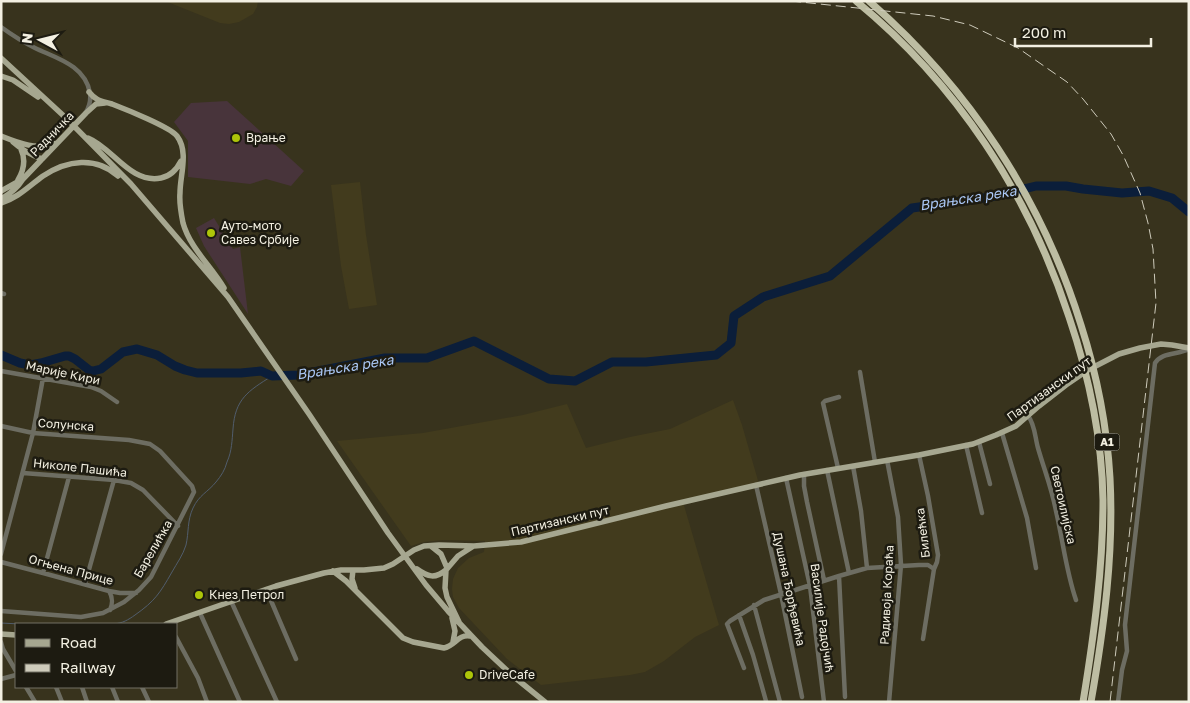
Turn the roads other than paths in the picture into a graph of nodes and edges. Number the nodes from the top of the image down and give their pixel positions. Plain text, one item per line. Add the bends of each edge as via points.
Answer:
1 (856, 1) edge
2 (869, 1) edge
3 (1, 28) edge
4 (1, 58) edge
5 (1, 76) edge
6 (90, 92) junction
7 (47, 100) junction
8 (107, 103) junction
9 (85, 114) junction
10 (1, 136) edge
11 (85, 136) junction
12 (10, 139) junction
13 (57, 142) junction
14 (20, 149) junction
15 (183, 151) junction
16 (42, 158) junction
17 (20, 180) junction
18 (1, 191) edge
19 (1, 198) edge
20 (146, 201) junction
21 (1, 203) edge
22 (228, 297) junction
23 (1189, 349) edge
24 (1, 371) edge
25 (860, 372) dead end
26 (43, 378) junction
27 (839, 397) dead end
28 (117, 402) dead end
29 (1028, 416) junction
30 (1, 426) edge
31 (1002, 433) junction
32 (33, 434) junction
33 (979, 442) junction
34 (966, 445) junction
35 (919, 455) junction
36 (887, 460) junction
37 (875, 462) junction
38 (853, 466) junction
39 (838, 468) junction
40 (827, 470) junction
41 (23, 473) junction
42 (804, 474) junction
43 (69, 477) junction
44 (786, 478) junction
45 (114, 480) junction
46 (990, 484) dead end
47 (756, 486) junction
48 (194, 494) joint
49 (982, 513) dead end
50 (178, 526) junction
51 (430, 546) junction
52 (474, 546) junction
53 (1, 554) edge
54 (1, 562) edge
55 (901, 565) junction
56 (413, 566) junction
57 (868, 568) junction
58 (1036, 568) dead end
59 (446, 569) junction
60 (934, 569) junction
61 (353, 570) junction
62 (332, 571) junction
63 (43, 572) junction
64 (850, 573) junction
65 (839, 576) junction
66 (824, 580) junction
67 (85, 584) junction
68 (810, 586) junction
69 (266, 589) junction
70 (356, 590) junction
71 (109, 591) junction
72 (136, 593) junction
73 (781, 594) junction
74 (1076, 600) dead end
75 (231, 601) junction
76 (754, 605) junction
77 (110, 610) junction
78 (1, 611) edge
79 (200, 613) junction
80 (739, 615) junction
81 (452, 616) junction
82 (171, 623) edge
83 (460, 625) junction
84 (1, 634) edge
85 (15, 635) edge
86 (470, 636) junction
87 (923, 639) dead end
88 (178, 641) edge
89 (1, 642) edge
90 (454, 642) junction
91 (296, 659) dead end
92 (744, 668) dead end
93 (15, 669) edge
94 (15, 675) edge
95 (1, 679) edge
96 (27, 688) edge
97 (56, 688) edge
98 (82, 688) edge
99 (112, 688) edge
100 (142, 688) edge
101 (802, 697) dead end
102 (845, 697) dead end
103 (766, 701) edge
104 (35, 702) edge
105 (62, 702) edge
106 (87, 702) edge
107 (118, 702) edge
108 (149, 702) edge
109 (207, 702) edge
110 (240, 702) edge
111 (277, 702) edge
112 (545, 702) edge
113 (780, 702) edge
114 (824, 702) edge
115 (889, 702) edge
116 (1083, 702) edge
117 (1091, 702) edge
118 (1118, 702) edge

1 - 116 highway, A1 via 924,66 978,134 1019,200 1063,296 1089,385 1103,500 1097,606
2 - 117 highway, A1 via 942,74 988,134 1026,195 1076,308 1100,397 1110,477 1110,557
3 - 6 street via 74,66 85,79
4 - 7 main road
5 - 7 main road
6 - 8 main road via 96,99
6 - 9 street, Радничка via 90,104
7 - 11 main road
8 - 9 main road via 96,104
8 - 15 main road via 171,131 179,139
9 - 13 main road, Радничка
10 - 12 main road
11 - 15 main road via 134,172 148,178 170,174 179,165
11 - 20 main road
12 - 13 main road via 37,146
12 - 14 main road
13 - 16 main road, Радничка
14 - 16 main road
14 - 17 main road via 24,156
15 - 22 main road via 180,205 185,228
16 - 17 main road, Радничка
17 - 18 main road, Радничка
17 - 19 main road, Радничка
20 - 21 main road via 108,168 83,163 52,171 19,195
20 - 22 main road
22 - 56 main road
23 - 29 main road, Партизански пут via 1161,344 1127,351 1088,370
23 - 118 street via 1158,358 1155,363 1125,625 1127,651
24 - 26 street, Марије Кири
25 - 37 street
26 - 28 street, Марије Кири via 91,387
26 - 32 street
27 - 39 street via 823,403
29 - 31 main road, Партизански пут
29 - 74 street, Светоилијска via 1050,485
30 - 32 street, Солунска
31 - 33 main road, Партизански пут
31 - 58 street via 1027,518
32 - 41 street
32 - 48 street, Солунска via 150,444 192,486
33 - 34 main road, Партизански пут
33 - 46 street
34 - 35 main road, Партизански пут
34 - 49 street
35 - 36 main road, Партизански пут
35 - 60 street, Билећка via 938,556
36 - 37 main road, Партизански пут
36 - 55 street, Радивоја Кораћа via 898,517
37 - 38 main road, Партизански пут
38 - 39 main road, Партизански пут
38 - 57 street
39 - 40 main road, Партизански пут
40 - 42 main road, Партизански пут
40 - 64 street
41 - 43 street, Николе Пашића
41 - 53 street
42 - 44 main road, Партизански пут
42 - 66 street
43 - 45 street, Николе Пашића
43 - 63 street
44 - 47 main road, Партизански пут
44 - 68 street, Василије Радојчић
45 - 50 street, Николе Пашића via 131,483 143,490
45 - 67 street
47 - 52 main road, Партизански пут via 531,540
47 - 73 street, Душана Ђорђевића
48 - 50 street, Барелићка
50 - 72 street, Барелићка via 151,577
51 - 52 main road, Партизански пут
51 - 59 main road via 441,554
51 - 61 main road, Партизански пут via 414,550 384,568
52 - 59 main road
54 - 63 street, Огњена Прице
55 - 57 street
55 - 60 street via 928,565
55 - 115 street, Радивоја Кораћа
56 - 59 main road via 429,576 439,575
56 - 81 main road
57 - 64 street
59 - 83 main road via 447,597
60 - 87 street, Билећка
61 - 62 main road, Партизански пут
61 - 70 main road via 352,582
62 - 69 main road, Партизански пут
62 - 70 main road
63 - 67 street, Огњена Прице
64 - 65 street
65 - 66 street
65 - 102 street
66 - 68 street
67 - 71 street, Огњена Прице
68 - 73 street
68 - 114 street, Василије Радојчић
69 - 75 main road, Партизански пут
69 - 91 street
70 - 90 main road via 406,640 444,648
71 - 72 street, Огњена Прице
71 - 77 street via 113,602
72 - 77 street, Барелићка
73 - 76 street
73 - 101 street, Душана Ђорђевића
75 - 79 main road, Партизански пут
75 - 111 street
76 - 80 street
76 - 113 street
77 - 78 street, Барелићка via 82,617
79 - 82 main road, Партизански пут
79 - 110 street
80 - 92 street via 727,624
80 - 103 street
81 - 83 main road
81 - 90 main road
83 - 86 main road
84 - 85 main road
86 - 90 main road via 462,636
86 - 112 main road
88 - 109 street
89 - 93 street
94 - 95 street
96 - 104 street
97 - 105 street
98 - 106 street
99 - 107 street
100 - 108 street

